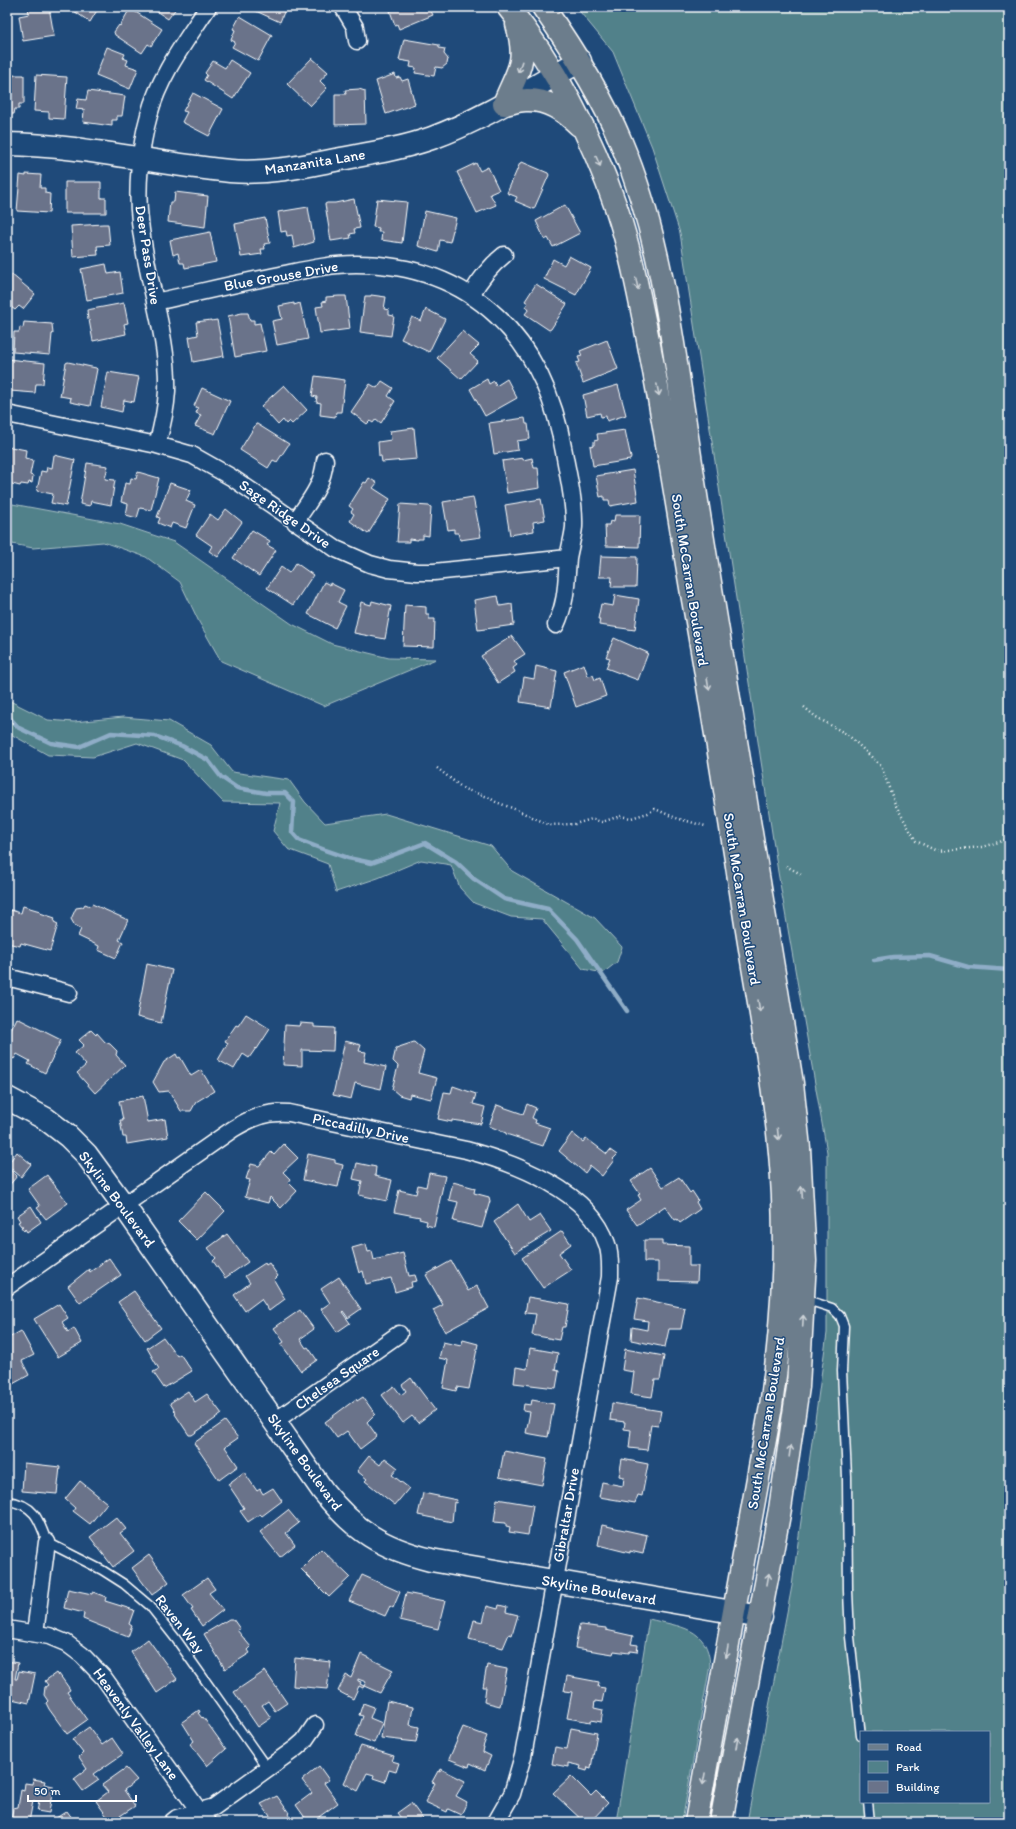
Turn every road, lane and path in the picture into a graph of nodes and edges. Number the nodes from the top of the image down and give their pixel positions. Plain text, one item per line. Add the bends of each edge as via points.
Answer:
1 (208, 7) edge
2 (343, 7) edge
3 (543, 7) edge
4 (511, 11) edge
5 (357, 41) dead end
6 (580, 61) junction
7 (555, 75) junction
8 (504, 104) junction
9 (585, 130) junction
10 (7, 144) edge
11 (141, 159) junction
12 (504, 255) dead end
13 (470, 295) junction
14 (155, 302) junction
15 (7, 414) edge
16 (157, 445) junction
17 (325, 460) dead end
18 (295, 522) junction
19 (568, 558) junction
20 (556, 625) dead end
21 (804, 707) dead end
22 (437, 768) dead end
23 (705, 826) dead end
24 (1009, 839) edge
25 (786, 866) dead end
26 (803, 875) dead end
27 (7, 977) edge
28 (69, 993) dead end
29 (7, 1098) edge
30 (124, 1206) junction
31 (600, 1228) joint
32 (7, 1288) edge
33 (804, 1298) junction
34 (399, 1334) dead end
35 (275, 1421) junction
36 (7, 1501) edge
37 (47, 1542) junction
38 (554, 1582) junction
39 (734, 1613) junction
40 (761, 1617) junction
41 (7, 1630) edge
42 (35, 1633) junction
43 (315, 1725) dead end
44 (860, 1731) edge
45 (268, 1768) junction
46 (868, 1803) edge
47 (203, 1817) edge
48 (172, 1822) edge
49 (496, 1822) edge
50 (696, 1822) edge
51 (721, 1822) edge
52 (870, 1822) edge

1 - 11 street, Deer Pass Drive via 156,94 148,116
2 - 5 street via 355,27
3 - 6 main road, South McCarran Boulevard
4 - 7 main road, South McCarran Boulevard via 539,48
4 -> 8 main road via 523,54 521,65
6 - 7 street, Manzanita Lane
33 -> 6 main road, South McCarran Boulevard via 803,1209 792,1083 705,554 665,289 651,229 621,142 598,92
7 - 8 street, Manzanita Lane
7 - 9 main road, South McCarran Boulevard
8 - 9 main road via 526,100 549,104 565,112
8 - 11 street, Manzanita Lane via 448,132 413,144 287,169 230,171
9 -> 39 main road, South McCarran Boulevard via 602,169 625,237 666,433 765,1040 781,1158 784,1239 780,1346
10 - 11 street, Manzanita Lane via 45,146
11 - 14 street, Deer Pass Drive via 138,192 140,221
12 - 13 street via 484,274
13 - 14 street, Blue Grouse Drive via 420,272 394,266 355,264 326,266
13 - 19 street, Blue Grouse Drive via 490,309 521,342 552,401 560,428 573,509 574,528
14 - 16 street, Deer Pass Drive via 166,363 167,391
15 - 16 street, Sage Ridge Drive
16 - 18 street, Sage Ridge Drive via 192,455 213,466
17 - 18 street via 324,474 318,487
18 - 19 street, Sage Ridge Drive via 354,558 405,571 434,572
19 - 20 street, Blue Grouse Drive via 565,603
21 - 24 path via 848,735 881,766 895,804 916,841 937,851 982,847
22 - 23 path via 464,789 550,825 575,824 594,819 602,822 620,816 631,818 655,809
25 - 26 path
27 - 28 street
29 - 30 street, Skyline Boulevard via 46,1119 68,1136 86,1154
30 - 31 street, Piccadilly Drive via 245,1122 266,1113 277,1112 451,1146 494,1157 547,1181 583,1208
30 - 32 street, Piccadilly Drive
30 - 35 street, Skyline Boulevard
31 - 38 street, Gibraltar Drive via 609,1253 610,1277
40 -> 33 main road, South McCarran Boulevard via 798,1387
33 - 44 lane via 832,1308 840,1316 844,1326 842,1372 847,1476 848,1591 850,1637
34 - 35 street, Chelsea Square
35 - 38 street, Skyline Boulevard via 322,1491 354,1526 373,1538 409,1555
36 - 37 lane via 24,1505 38,1518
37 - 42 street
37 - 45 lane, Raven Way via 102,1570 150,1606
38 - 39 street, Skyline Boulevard
38 - 49 street, Gibraltar Drive via 530,1724 518,1778
39 - 40 street, Skyline Boulevard
39 -> 50 main road, South McCarran Boulevard
51 -> 40 main road, South McCarran Boulevard
41 - 42 street, Heavenly Valley Lane
42 - 47 street, Heavenly Valley Lane via 66,1643 93,1665
43 - 45 street via 304,1741
45 - 47 street
46 - 52 lane
47 - 48 street via 184,1816

